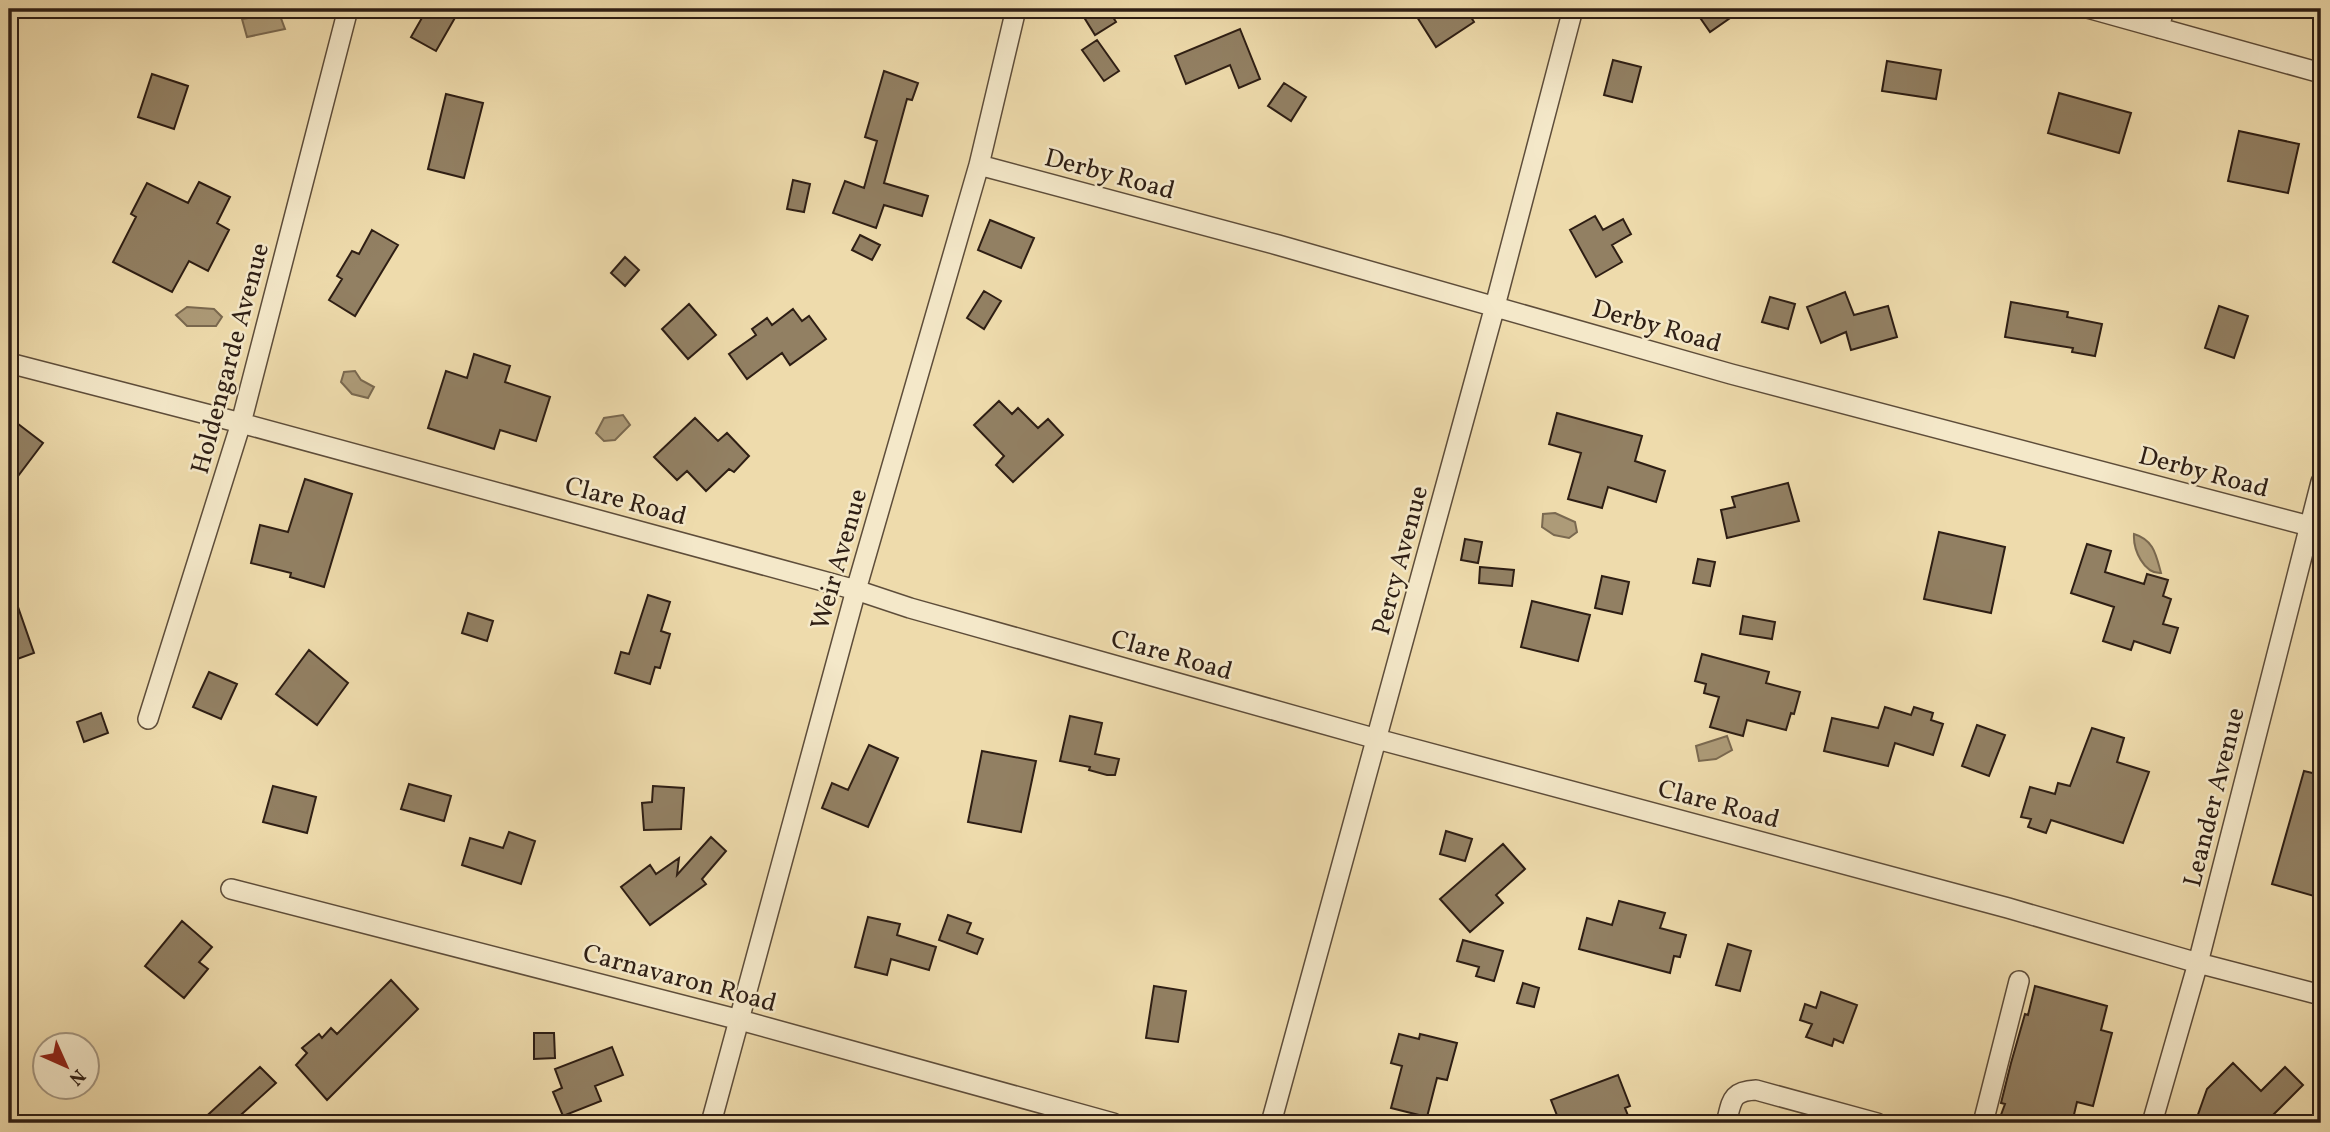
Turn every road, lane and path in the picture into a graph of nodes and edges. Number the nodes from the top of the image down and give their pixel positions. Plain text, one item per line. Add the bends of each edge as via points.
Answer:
1 (348, 9) edge
2 (1016, 9) edge
3 (1573, 9) edge
4 (2091, 9) edge
5 (2164, 9) edge
6 (2159, 28) junction
7 (2321, 73) edge
8 (979, 165) junction
9 (1495, 306) junction
10 (9, 363) edge
11 (241, 423) junction
12 (2321, 482) edge
13 (2315, 527) edge
14 (856, 590) junction
15 (148, 719) dead end
16 (1377, 739) junction
17 (231, 889) dead end
18 (2198, 963) junction
19 (2019, 981) dead end
20 (2321, 995) edge
21 (740, 1020) junction
22 (711, 1123) edge
23 (1113, 1123) edge
24 (1270, 1123) edge
25 (1726, 1123) edge
26 (1877, 1123) edge
27 (1983, 1123) edge
28 (2152, 1123) edge

1 - 11 street, Holdengarde Avenue
2 - 8 street, Weir Avenue
3 - 9 street, Percy Avenue
4 - 6 street
5 - 6 street
6 - 7 street
8 - 9 street, Derby Road
8 - 14 street, Weir Avenue
9 - 13 street, Derby Road via 1731,374
9 - 16 street, Percy Avenue
10 - 11 street, Clare Road
11 - 14 street, Clare Road
11 - 15 street, Holdengarde Avenue
12 - 13 street, Leander Avenue
13 - 18 street, Leander Avenue
14 - 16 street, Clare Road
14 - 21 street, Weir Avenue
16 - 18 street, Clare Road
16 - 24 street, Percy Avenue
17 - 21 street, Carnavaron Road
18 - 20 street, Clare Road
18 - 28 street, Leander Avenue
19 - 27 street
21 - 22 street, Weir Avenue
21 - 23 street, Carnavaron Road
25 - 26 street via 1733,1098 1742,1090

